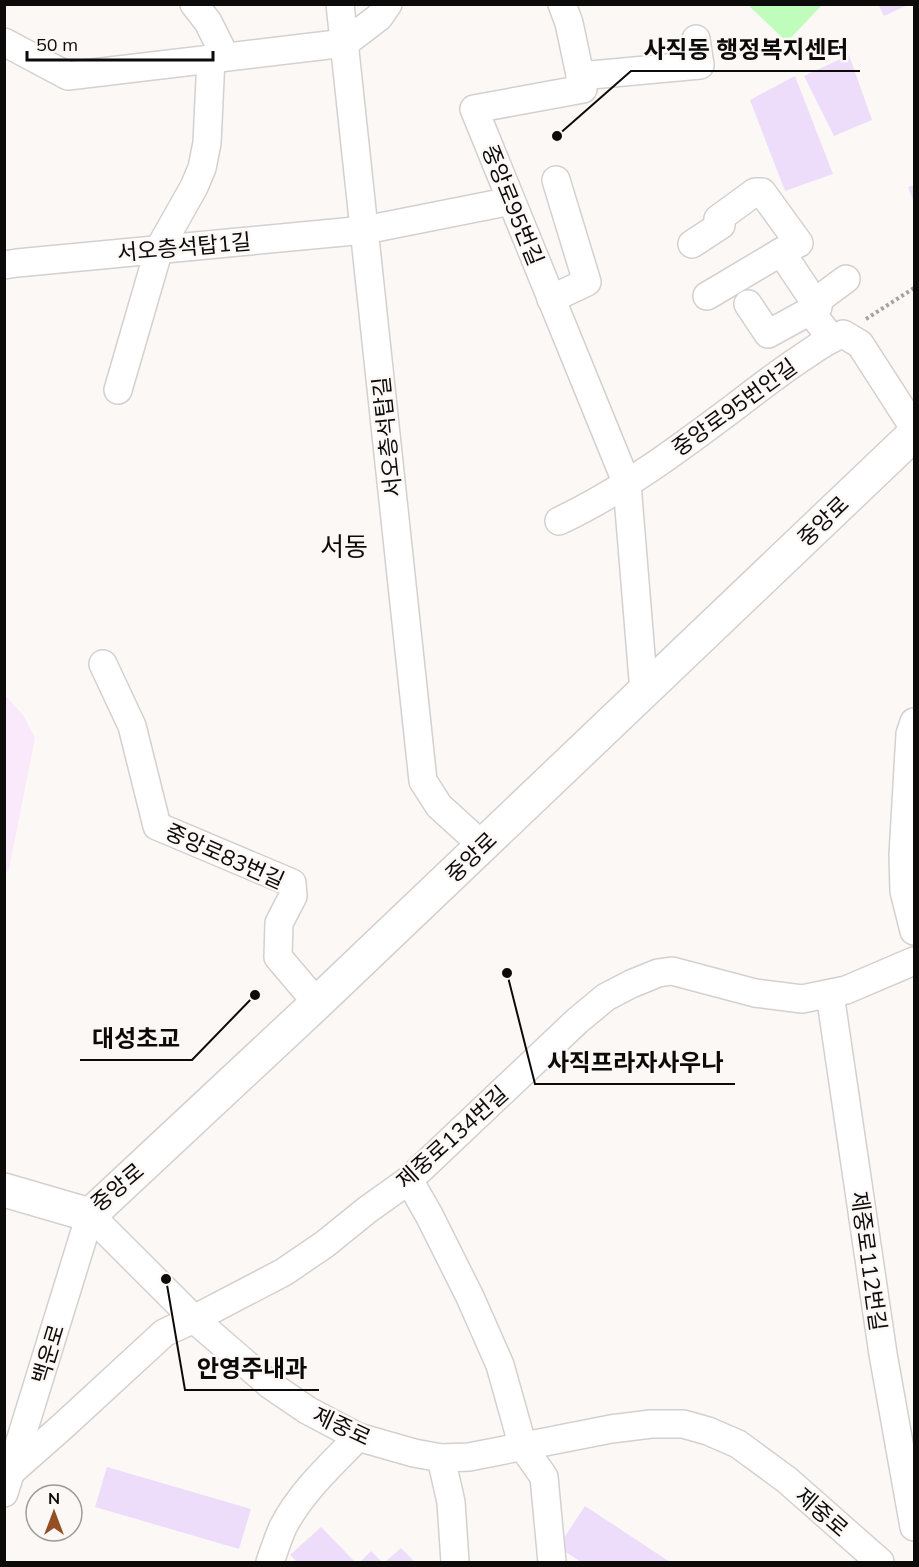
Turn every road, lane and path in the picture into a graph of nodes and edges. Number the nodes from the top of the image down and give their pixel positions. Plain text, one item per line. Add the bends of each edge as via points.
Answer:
1 (194, 4) edge
2 (340, 4) edge
3 (388, 4) edge
4 (562, 4) edge
5 (696, 39) dead end
6 (4, 42) edge
7 (345, 43) junction
8 (218, 57) junction
9 (580, 76) junction
10 (556, 180) dead end
11 (511, 201) junction
12 (365, 230) junction
13 (692, 244) dead end
14 (159, 249) junction
15 (781, 252) junction
16 (4, 265) edge
17 (846, 279) dead end
18 (915, 288) edge
19 (707, 296) dead end
20 (551, 299) junction
21 (748, 304) dead end
22 (812, 307) junction
23 (837, 336) junction
24 (118, 390) dead end
25 (915, 428) edge
26 (915, 434) edge
27 (627, 484) junction
28 (559, 521) dead end
29 (103, 664) dead end
30 (644, 692) junction
31 (915, 722) edge
32 (483, 846) junction
33 (915, 931) edge
34 (915, 961) edge
35 (830, 994) junction
36 (317, 1003) junction
37 (409, 1180) junction
38 (4, 1190) edge
39 (90, 1215) junction
40 (194, 1319) junction
41 (358, 1437) junction
42 (523, 1447) junction
43 (441, 1458) junction
44 (8, 1482) edge
45 (915, 1527) edge
46 (270, 1563) edge
47 (455, 1563) edge
48 (552, 1563) edge
49 (880, 1563) edge

1 - 8 street via 208,22
2 - 7 street, 서오층석탑길
3 - 7 street via 379,17
4 - 9 street
5 - 9 street via 700,65
6 - 8 street via 68,76
7 - 8 street
7 - 12 street, 서오층석탑길
8 - 14 street via 202,168
9 - 11 street, 중앙로95번길 via 583,89 474,108
10 - 20 street via 587,282
11 - 12 street, 서오층석탑1길
11 - 20 street, 중앙로95번길
12 - 14 street, 서오층석탑1길
12 - 32 street, 서오층석탑길 via 423,781 439,806
13 - 15 street via 721,225 718,219 754,192 762,192 799,243
14 - 16 street, 서오층석탑1길
14 - 24 street
15 - 19 street
15 - 22 street
17 - 22 street
18 - 23 path
20 - 27 street, 중앙로95번길
21 - 22 street via 768,333
22 - 23 street
23 - 25 street via 860,344
23 - 27 street, 중앙로95번안길 via 783,370
26 - 30 main road, 중앙로
27 - 28 street
27 - 30 street, 중앙로95번길
29 - 36 street, 중앙로83번길 via 132,726 157,826 292,883 293,896 279,923 278,957
30 - 32 main road, 중앙로
31 - 33 street via 910,734 903,855 904,891
32 - 36 main road, 중앙로
34 - 35 street, 제중로134번길
35 - 37 street, 제중로134번길 via 802,999 755,993 672,971 631,984 606,997 577,1021
35 - 45 street, 제중로112번길 via 883,1354
36 - 39 main road, 중앙로
37 - 40 street, 제중로134번길 via 284,1272
37 - 42 street via 470,1297 500,1365
38 - 39 main road, 중앙로
39 - 40 street, 제중로
39 - 44 street, 백운로
40 - 41 street, 제중로 via 269,1384
40 - 44 street, 제중로134번길 via 164,1333
41 - 43 street, 제중로
41 - 46 street via 297,1504
42 - 43 street, 제중로
42 - 48 street via 544,1477
42 - 49 street, 제중로 via 651,1424 682,1424 708,1431 738,1444 787,1480
43 - 47 street via 451,1502

